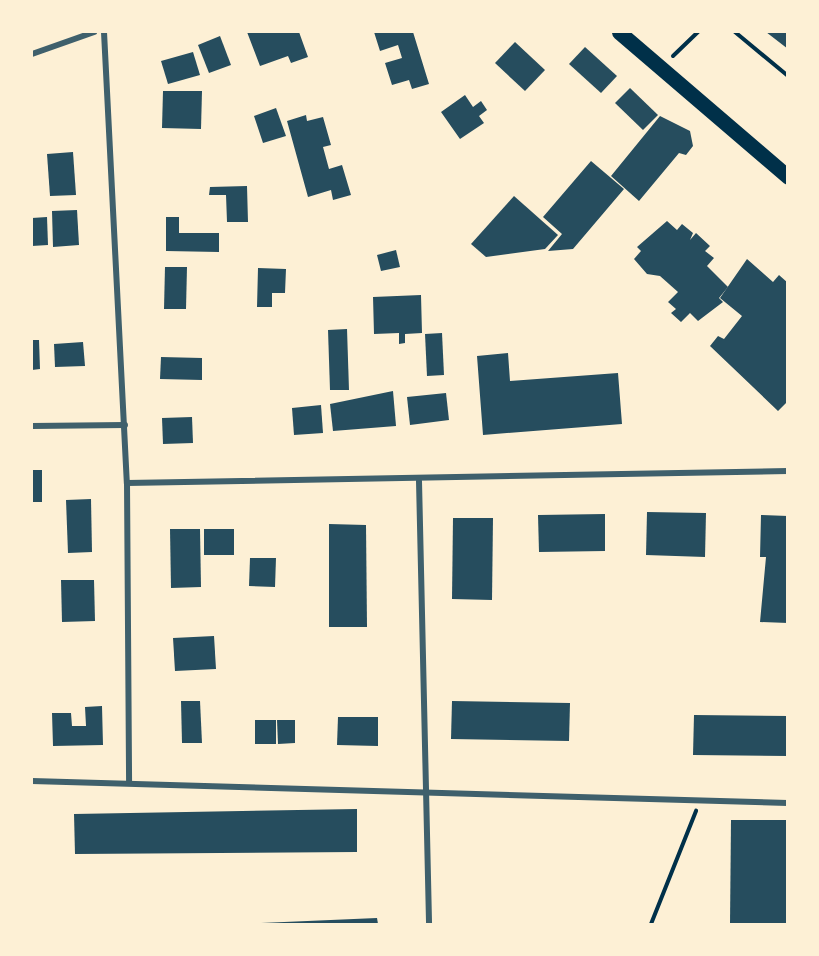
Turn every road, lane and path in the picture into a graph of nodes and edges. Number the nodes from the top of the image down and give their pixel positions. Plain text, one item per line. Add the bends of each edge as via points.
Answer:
1 (94, 32) edge
2 (104, 32) edge
3 (619, 32) edge
4 (698, 32) edge
5 (735, 32) edge
6 (32, 54) edge
7 (662, 67) junction
8 (788, 76) edge
9 (788, 177) edge
10 (125, 425) junction
11 (32, 426) edge
12 (788, 471) edge
13 (419, 481) junction
14 (127, 483) junction
15 (32, 781) edge
16 (129, 781) junction
17 (425, 789) junction
18 (700, 799) junction
19 (788, 803) edge
20 (429, 924) edge
21 (651, 924) edge

1 - 6 street
2 - 10 street
3 - 7 main road
4 - 7 path
5 - 8 path
7 - 9 main road
10 - 11 street
10 - 14 street
12 - 13 street
13 - 14 street
13 - 17 street
14 - 16 street
15 - 16 street
16 - 17 street
17 - 18 street
17 - 20 street
18 - 19 street
18 - 21 path

